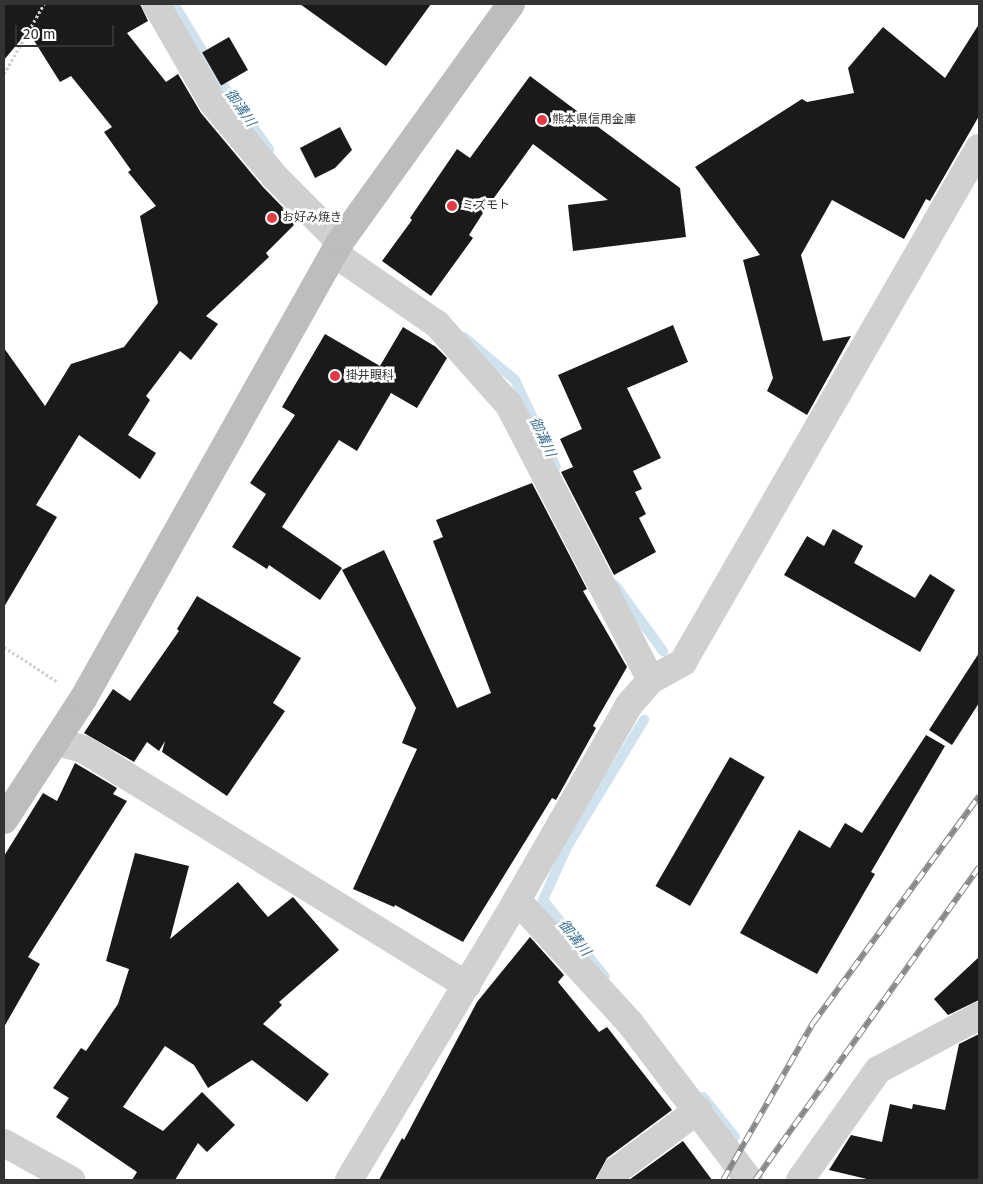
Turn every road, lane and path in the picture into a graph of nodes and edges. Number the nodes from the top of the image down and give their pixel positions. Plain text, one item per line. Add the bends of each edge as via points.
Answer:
1 (44, 4) edge
2 (156, 4) edge
3 (511, 4) edge
4 (4, 74) edge
5 (979, 148) edge
6 (337, 248) junction
7 (4, 648) edge
8 (651, 680) junction
9 (83, 699) junction
10 (57, 742) junction
11 (4, 820) edge
12 (517, 900) junction
13 (467, 985) junction
14 (979, 1016) edge
15 (698, 1110) junction
16 (4, 1143) edge
17 (71, 1180) edge
18 (349, 1180) edge
19 (611, 1180) edge
20 (750, 1180) edge
21 (800, 1180) edge

1 - 4 path
2 - 6 street via 213,103
3 - 6 street
5 - 8 street via 683,662
6 - 8 street via 437,324 509,405
6 - 9 street
7 - 9 path
8 - 12 street via 629,705
9 - 10 street
10 - 11 street
10 - 13 street via 83,750
12 - 13 street
12 - 15 street via 630,1023
13 - 18 street
14 - 21 street via 878,1070
15 - 19 street via 617,1170
15 - 20 street
16 - 17 street

